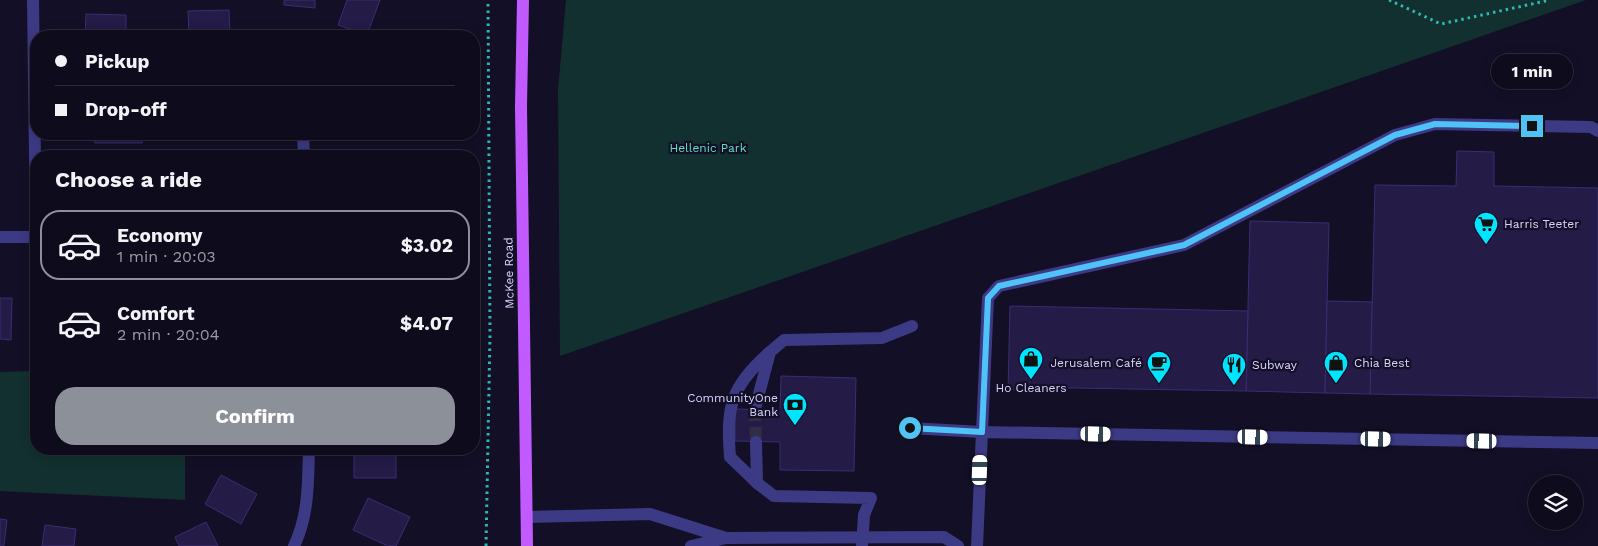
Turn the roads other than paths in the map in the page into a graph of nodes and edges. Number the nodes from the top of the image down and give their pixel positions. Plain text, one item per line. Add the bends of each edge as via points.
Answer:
1 (33, 0) edge
2 (523, 0) edge
3 (33, 30) edge
4 (1598, 131) edge
5 (0, 237) edge
6 (30, 237) edge
7 (912, 326) dead end
8 (770, 352) junction
9 (755, 409) tunnel mouth
10 (910, 428) dead end
11 (982, 432) junction
12 (756, 442) tunnel mouth
13 (1598, 444) edge
14 (309, 455) edge
15 (757, 483) junction
16 (527, 517) junction
17 (726, 538) junction
18 (863, 542) edge
19 (294, 546) edge
20 (527, 546) edge
21 (691, 546) edge
22 (958, 546) edge
23 (977, 546) edge

1 - 3 street
2 - 16 main road, McKee Road via 521,106
4 - 11 street via 1591,127 1435,124 1403,132 1184,245 999,286 988,298
5 - 6 street
7 - 8 street via 882,338 784,340
8 - 9 street
8 - 15 street via 737,387 728,428 730,457
10 - 11 street
11 - 13 street
11 - 23 street
12 - 15 street
14 - 19 street via 307,499
15 - 18 street via 774,496 871,498 864,515
16 - 17 street via 650,514
16 - 20 main road, McKee Road
17 - 18 street
17 - 21 street
18 - 22 street via 944,537

